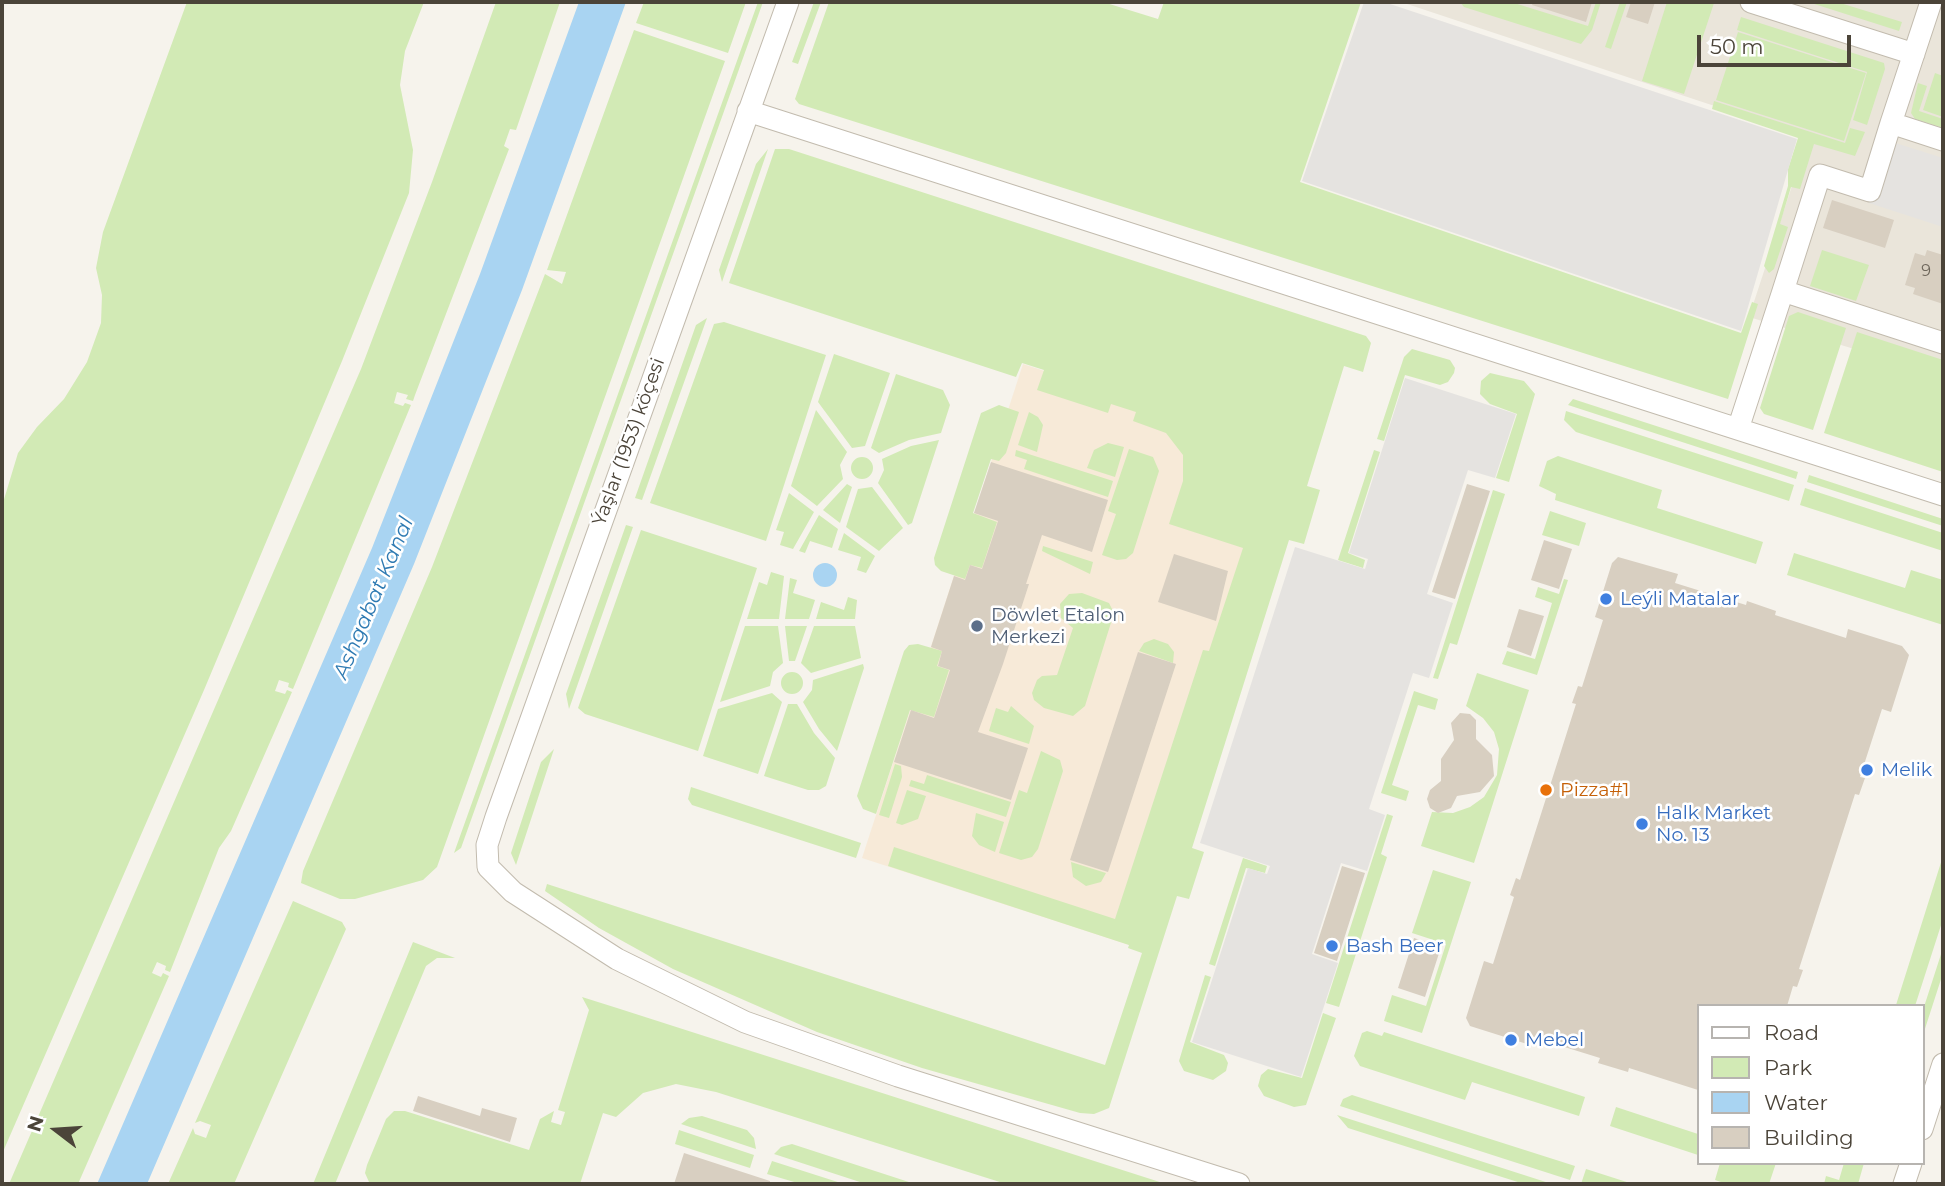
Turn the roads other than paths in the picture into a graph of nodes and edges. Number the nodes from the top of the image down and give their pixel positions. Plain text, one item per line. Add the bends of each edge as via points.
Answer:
1 (788, 2) edge
2 (1751, 2) edge
3 (1931, 2) edge
4 (1787, 7) edge
5 (1914, 54) junction
6 (748, 111) junction
7 (1891, 123) junction
8 (1943, 140) edge
9 (1783, 291) junction
10 (1943, 343) edge
11 (1738, 429) junction
12 (1943, 495) edge
13 (1943, 1063) edge
14 (1924, 1123) edge
15 (1910, 1165) edge
16 (1239, 1184) edge
17 (1905, 1184) edge

1 - 6 street, Ýaşlar (1953) köçesi
2 - 4 street
3 - 5 street
4 - 5 street
5 - 7 street
6 - 11 street
6 - 16 street, Ýaşlar (1953) köçesi via 490,835 485,856 488,867 528,903 617,959 745,1022 898,1076
7 - 8 street
7 - 9 street via 1870,191 1820,175
9 - 10 street
9 - 11 street
11 - 12 street
13 - 14 street
15 - 17 street

